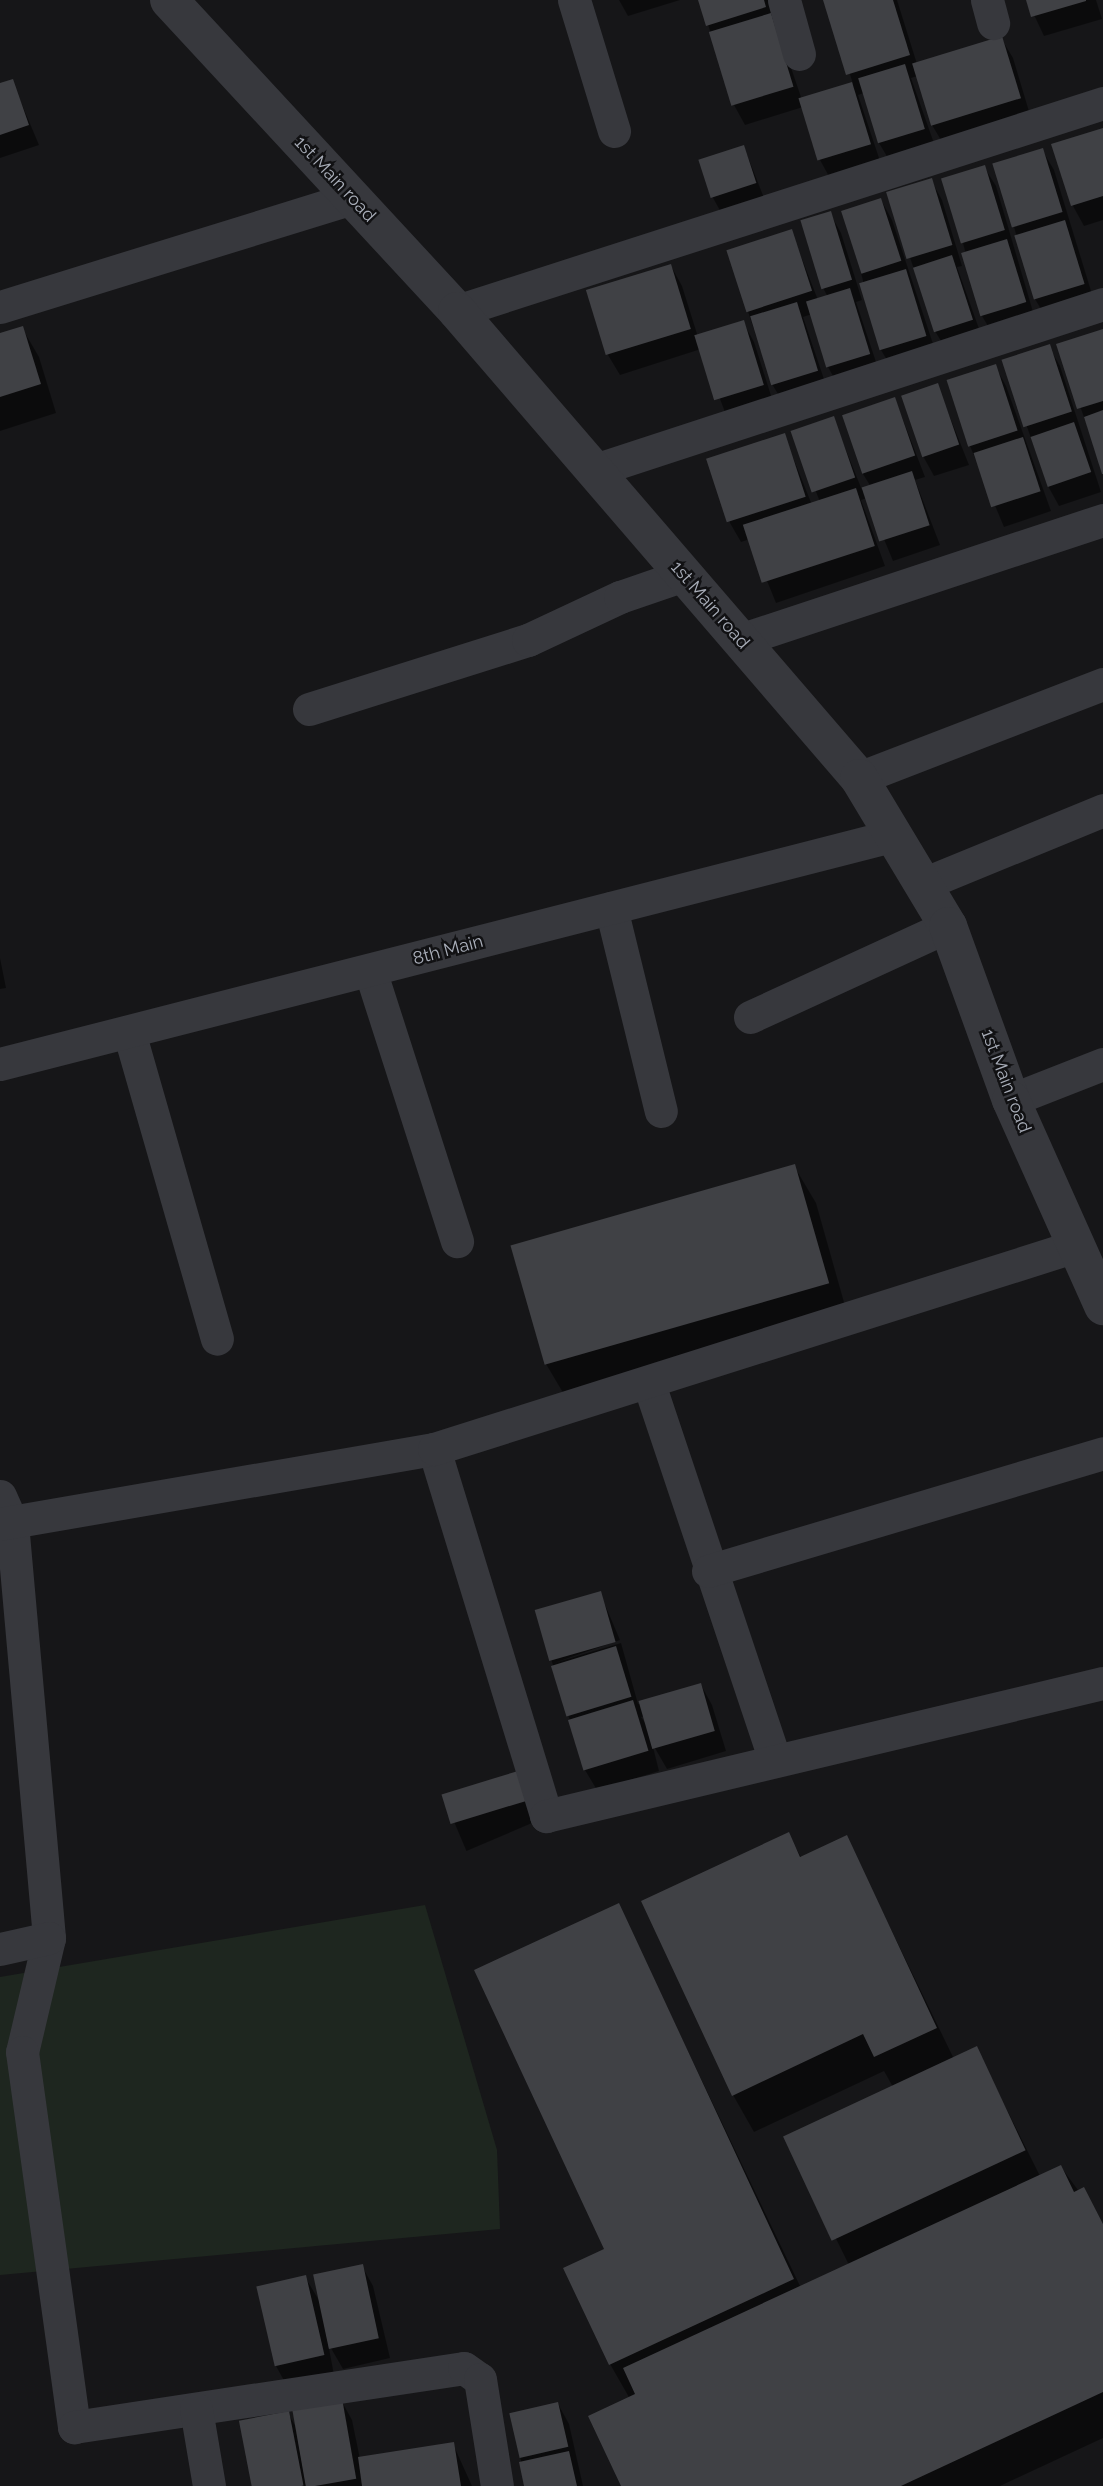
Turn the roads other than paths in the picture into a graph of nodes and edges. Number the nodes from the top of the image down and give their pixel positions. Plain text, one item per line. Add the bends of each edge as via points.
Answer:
1 (169, 0) edge
2 (575, 0) edge
3 (784, 0) edge
4 (799, 54) dead end
5 (1103, 103) edge
6 (614, 131) dead end
7 (353, 198) junction
8 (1103, 304) edge
9 (0, 306) edge
10 (457, 311) junction
11 (592, 471) junction
12 (1103, 520) edge
13 (684, 575) junction
14 (740, 640) junction
15 (1103, 684) edge
16 (309, 709) dead end
17 (859, 778) junction
18 (1103, 810) edge
19 (895, 835) junction
20 (923, 884) junction
21 (611, 908) junction
22 (948, 926) junction
23 (370, 970) junction
24 (750, 1017) dead end
25 (129, 1032) junction
26 (0, 1064) edge
27 (1103, 1064) edge
28 (1011, 1100) junction
29 (661, 1111) dead end
30 (457, 1241) dead end
31 (1076, 1246) junction
32 (1103, 1306) edge
33 (217, 1339) dead end
34 (649, 1384) junction
35 (434, 1449) junction
36 (1103, 1453) edge
37 (4, 1514) edge
38 (708, 1571) junction
39 (1103, 1682) edge
40 (775, 1760) junction
41 (49, 1938) junction
42 (0, 1949) edge
43 (196, 2409) junction
44 (209, 2486) edge
45 (497, 2486) edge

1 - 7 street, 1st Main road
2 - 6 street
3 - 4 street
5 - 10 street
7 - 9 street
7 - 10 street, 1st Main road
8 - 11 street
10 - 11 street, 1st Main road
11 - 13 street, 1st Main road
12 - 14 street
13 - 14 street, 1st Main road
13 - 16 street via 620,597 528,640
14 - 17 street, 1st Main road
15 - 17 street
17 - 19 street, 1st Main road
18 - 20 street
19 - 20 street, 1st Main road
19 - 21 street, 8th Main
20 - 22 street, 1st Main road
21 - 23 street, 8th Main
21 - 29 street
22 - 24 street
22 - 28 street, 1st Main road
23 - 25 street, 8th Main
23 - 30 street
25 - 26 street, 8th Main
25 - 33 street
27 - 28 street
28 - 31 street, 1st Main road
31 - 32 street, 1st Main road
31 - 34 street
34 - 35 street
34 - 38 street
35 - 37 street
35 - 40 street via 546,1816
36 - 38 street
37 - 41 street
38 - 40 street
39 - 40 street
41 - 42 street
41 - 43 street via 22,2052 74,2427
43 - 44 street
43 - 45 street via 464,2368 480,2379

